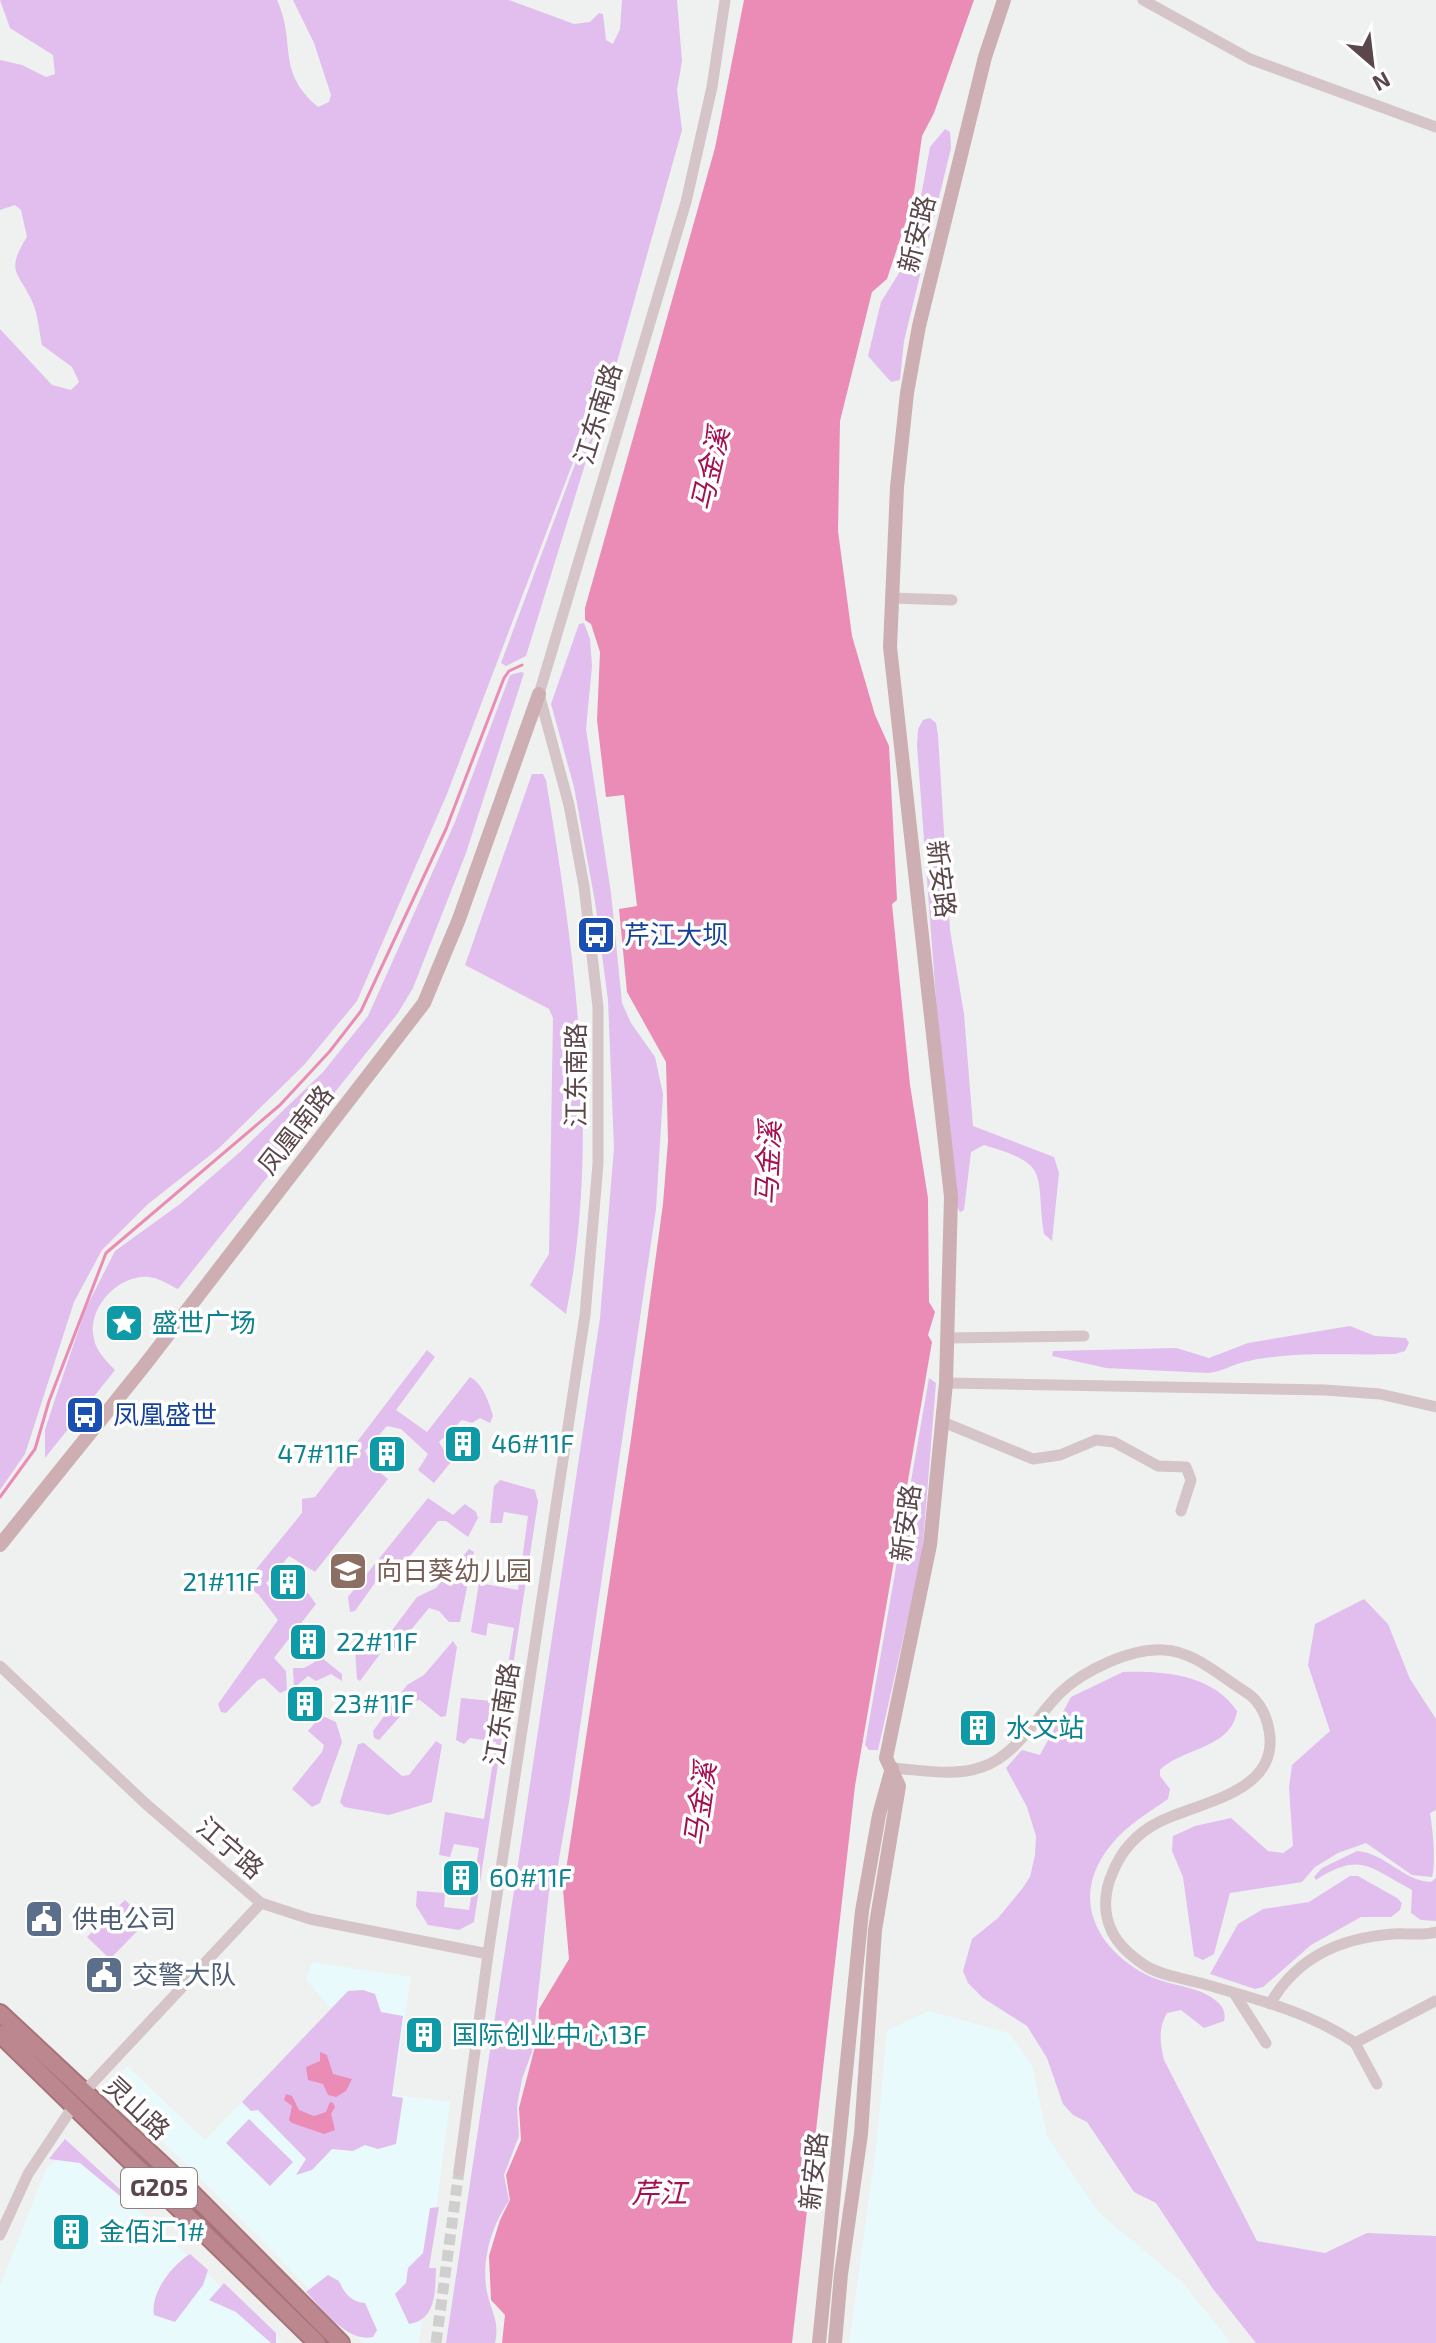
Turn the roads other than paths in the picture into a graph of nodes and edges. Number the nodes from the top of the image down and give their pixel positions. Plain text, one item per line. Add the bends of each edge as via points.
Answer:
1 (725, 0) edge
2 (1004, 0) edge
3 (1143, 0) edge
4 (1436, 127) edge
5 (891, 598) junction
6 (952, 600) dead end
7 (539, 694) junction
8 (1084, 1336) dead end
9 (947, 1338) junction
10 (946, 1383) junction
11 (1436, 1407) edge
12 (943, 1422) junction
13 (1181, 1511) dead end
14 (0, 1545) edge
15 (0, 1666) edge
16 (892, 1768) junction
17 (261, 1903) junction
18 (1436, 1932) edge
19 (488, 1954) junction
20 (1234, 1993) junction
21 (1435, 2001) edge
22 (1270, 2004) junction
23 (0, 2013) edge
24 (0, 2034) edge
25 (1266, 2043) dead end
26 (1355, 2043) junction
27 (1377, 2084) dead end
28 (79, 2098) junction
29 (459, 2171) tunnel mouth
30 (0, 2235) edge
31 (317, 2343) edge
32 (341, 2343) edge
33 (819, 2343) edge
34 (835, 2343) edge

1 - 7 street, 江东南路 via 686,202
2 - 5 main road, 新安路 via 985,57 919,326 903,425
3 - 4 street via 1250,59
5 - 6 street
5 - 9 main road, 新安路 via 895,712 951,1197
7 - 14 main road, 凤凰南路 via 424,1003
7 - 19 street, 江东南路 via 584,886 598,1007 598,1164 585,1315
8 - 9 street
9 - 10 main road, 新安路
10 - 11 street via 1311,1389 1380,1394
10 - 12 main road, 新安路
12 - 13 street via 1033,1459 1096,1440 1114,1442 1158,1466 1186,1467 1191,1480
12 - 16 main road, 新安路 via 930,1545 888,1745 887,1763
15 - 17 street, 江宁路 via 146,1804
16 - 20 street via 957,1773 996,1761 1062,1692 1106,1664 1150,1650 1185,1654 1252,1696 1270,1732 1256,1775 1226,1797 1158,1822 1131,1841 1115,1865 1105,1903 1109,1926 1126,1950 1149,1968
16 - 33 main road, 新安路 via 862,1911
16 - 34 main road, 新安路 via 899,1786 875,1930 861,2134
17 - 19 street, 江宁路 via 310,1919
17 - 28 street
18 - 22 street via 1355,1937 1326,1949 1291,1976
19 - 29 street, 江东南路
20 - 22 street
20 - 25 street
21 - 26 street
22 - 26 street via 1307,2016
23 - 28 highway, 灵山路
24 - 28 highway, 灵山路 / G205
26 - 27 street
28 - 30 street via 28,2174
28 - 31 highway, 灵山路 / G205
28 - 32 highway, 灵山路 via 182,2183

